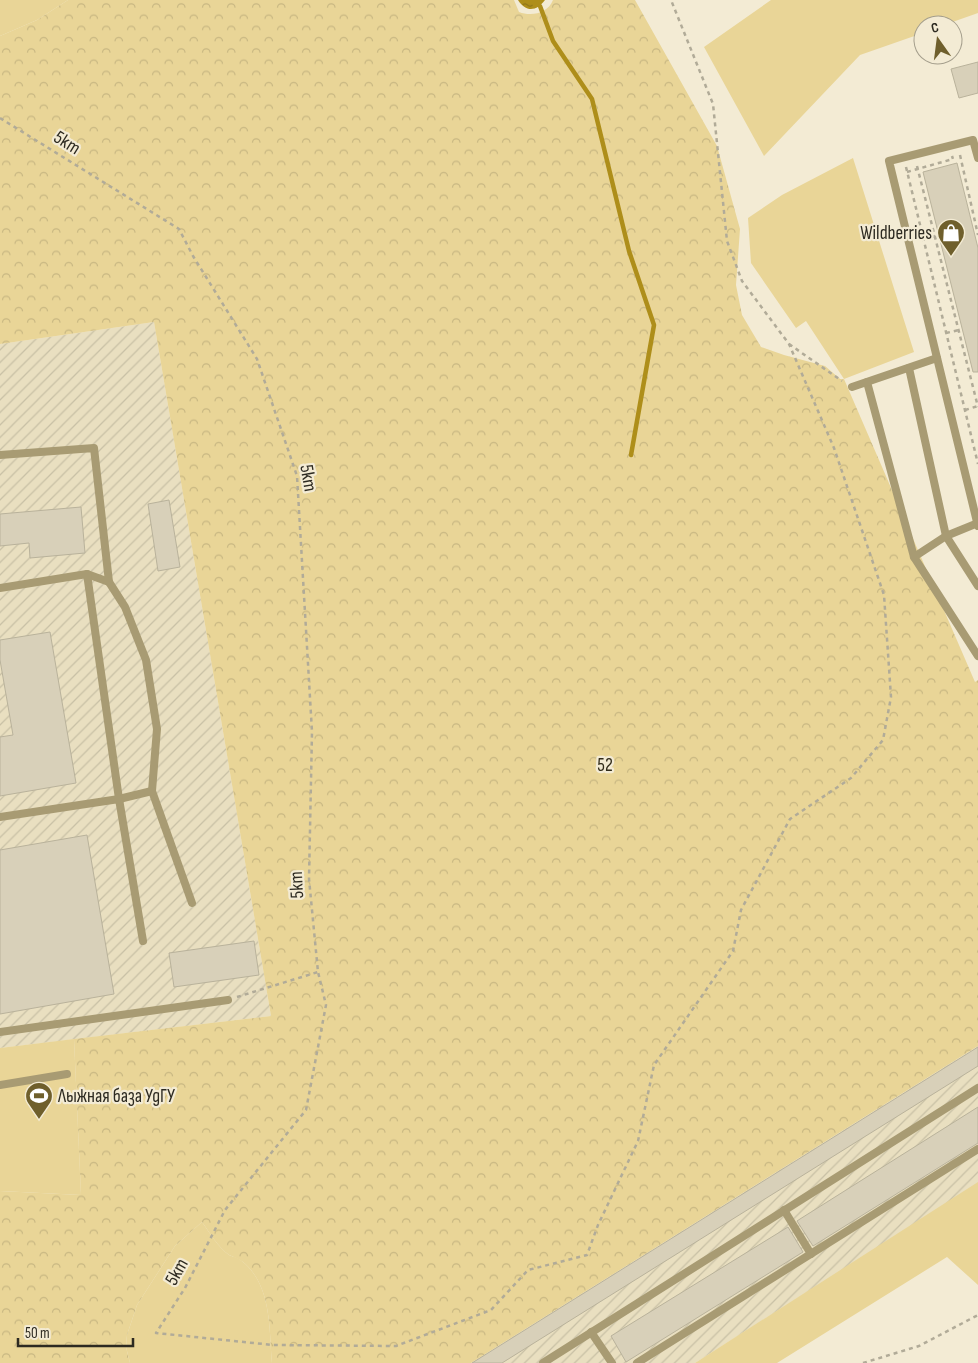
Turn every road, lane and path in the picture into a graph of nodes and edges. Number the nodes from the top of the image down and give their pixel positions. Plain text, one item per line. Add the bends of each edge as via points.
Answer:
1 (671, 0) edge
2 (0, 118) edge
3 (952, 153) dead end
4 (915, 158) junction
5 (978, 158) edge
6 (953, 160) dead end
7 (918, 168) junction
8 (907, 172) junction
9 (978, 233) edge
10 (935, 236) junction
11 (924, 239) junction
12 (958, 330) junction
13 (946, 333) junction
14 (789, 344) junction
15 (937, 358) junction
16 (909, 368) junction
17 (867, 382) junction
18 (852, 387) joint
19 (978, 406) edge
20 (965, 410) junction
21 (0, 455) edge
22 (978, 464) edge
23 (977, 524) edge
24 (946, 536) junction
25 (914, 557) junction
26 (87, 574) junction
27 (109, 582) junction
28 (978, 586) edge
29 (0, 588) edge
30 (978, 656) edge
31 (152, 792) junction
32 (119, 799) junction
33 (0, 817) edge
34 (192, 903) dead end
35 (143, 941) dead end
36 (318, 972) junction
37 (228, 1000) joint
38 (0, 1032) edge
39 (68, 1074) dead end
40 (0, 1085) edge
41 (978, 1088) edge
42 (978, 1149) edge
43 (784, 1210) junction
44 (811, 1254) junction
45 (978, 1315) edge
46 (592, 1332) junction
47 (543, 1363) edge
48 (612, 1363) edge
49 (637, 1363) edge
50 (863, 1363) edge

1 - 14 path via 713,104 726,241 742,281
2 - 36 path, 5km via 179,229 256,359 297,476 312,732 309,879
3 - 9 path via 959,151
4 - 5 lane via 973,140
4 - 7 path
4 - 8 path via 907,164
4 - 15 lane via 889,161
6 - 7 path
7 - 8 path
7 - 10 path
8 - 11 path
10 - 11 path
10 - 12 path
11 - 13 path
12 - 13 path
12 - 19 path
13 - 20 path
14 - 18 path
14 - 36 path, 5km via 834,448 884,596 892,697 883,740 851,778 790,819 741,910 733,951 654,1065 638,1141 587,1255 528,1270 491,1310 396,1346 273,1345 156,1333 185,1288 225,1210 306,1110 326,1005
15 - 16 lane
15 - 23 lane
16 - 17 lane
16 - 24 lane
17 - 18 lane
17 - 25 lane
19 - 20 path
20 - 22 path
21 - 27 lane via 94,448
23 - 24 lane
24 - 25 lane
24 - 28 lane
25 - 30 lane
26 - 27 lane
26 - 29 lane
26 - 32 lane
27 - 31 lane via 125,606 146,660 157,729
31 - 32 lane
31 - 34 lane
32 - 33 lane
32 - 35 lane
36 - 37 path
37 - 38 lane
39 - 40 lane
41 - 43 lane
42 - 44 lane
43 - 44 lane
43 - 46 lane
44 - 49 lane
45 - 50 path via 919,1346
46 - 47 lane
46 - 48 lane

